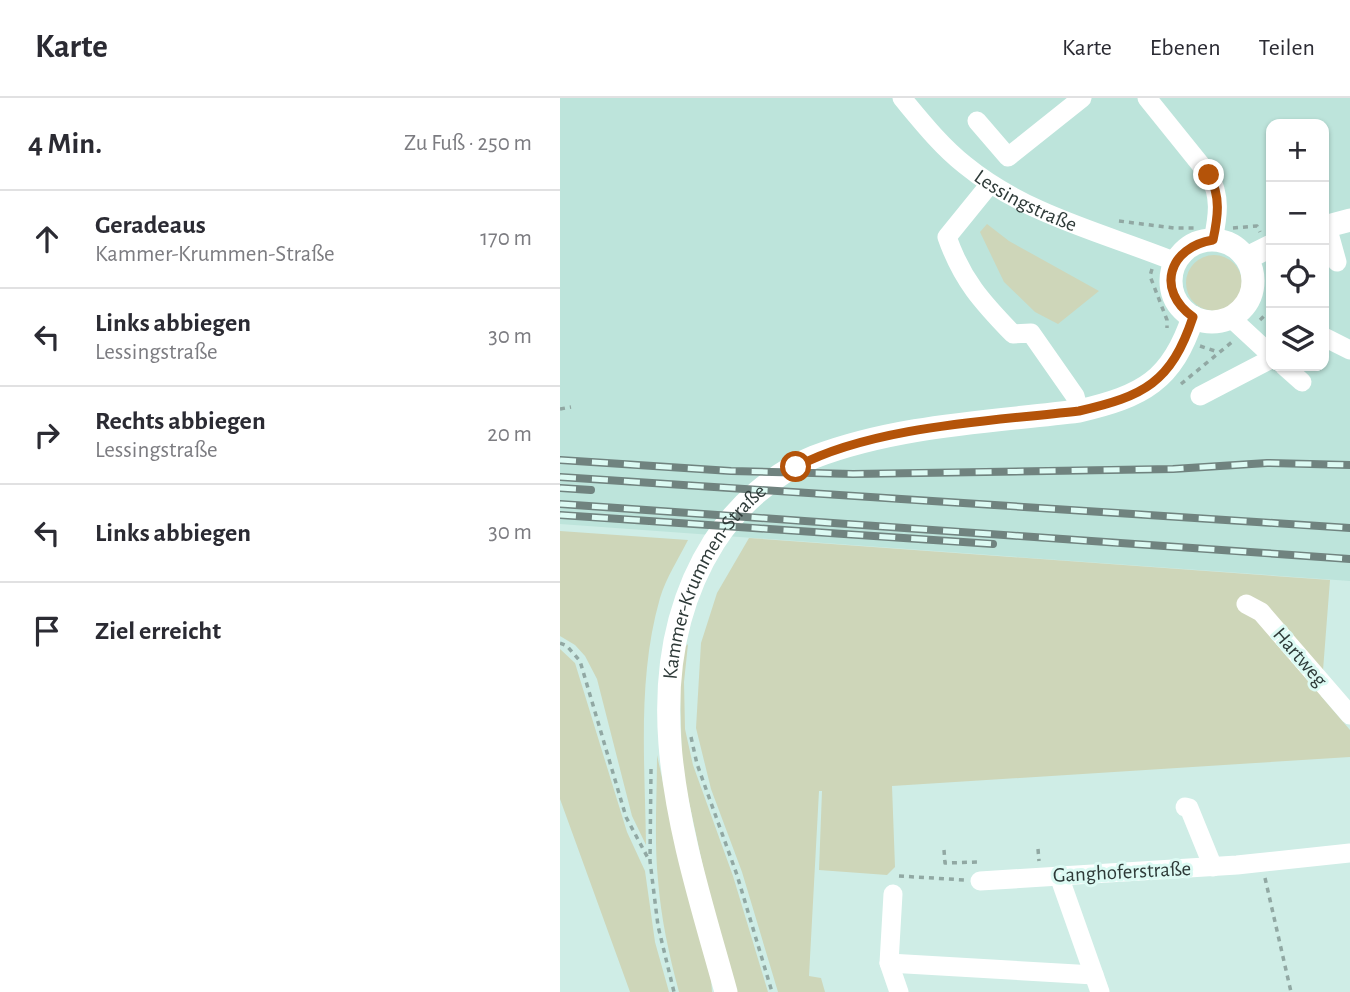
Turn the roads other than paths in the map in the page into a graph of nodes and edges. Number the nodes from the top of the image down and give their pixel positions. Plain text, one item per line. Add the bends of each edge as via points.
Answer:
1 (902, 98) edge
2 (1082, 98) edge
3 (1147, 98) edge
4 (976, 121) dead end
5 (990, 184) junction
6 (1350, 220) edge
7 (1329, 226) edge
8 (1329, 239) edge
9 (1213, 240) junction
10 (1266, 248) edge
11 (1166, 258) junction
12 (1247, 258) junction
13 (1337, 262) dead end
14 (1193, 317) junction
15 (1231, 318) junction
16 (1329, 340) edge
17 (1350, 350) edge
18 (1266, 352) edge
19 (1266, 360) edge
20 (1290, 371) edge
21 (1302, 382) dead end
22 (1200, 396) dead end
23 (1079, 411) junction
24 (1246, 604) dead end
25 (1350, 715) edge
26 (1185, 807) dead end
27 (1350, 853) edge
28 (1213, 867) junction
29 (1059, 876) junction
30 (986, 880) road end
31 (893, 885) road end
32 (889, 963) junction
33 (1097, 984) edge
34 (726, 992) edge
35 (899, 992) edge

1 - 5 street, Lessingstraße via 940,143
2 - 4 street via 1008,157
3 - 9 street via 1216,187
5 - 11 street, Lessingstraße via 1046,213
5 - 23 street via 947,237 957,265 1013,334 1031,332 1075,396
6 - 7 main road
8 - 13 street
9 - 11 main road
9 - 12 main road via 1227,243
10 - 12 main road
11 - 14 main road via 1175,299
12 - 15 main road via 1252,290 1241,311
14 - 15 main road via 1206,322
14 - 23 main road, Kammer-Krummen-Straße via 1172,365 1137,394
15 - 18 street
16 - 17 street
19 - 22 street
20 - 21 street
23 - 34 main road, Kammer-Krummen-Straße via 908,432 812,458 767,484 736,513 708,551 688,590 676,632 668,683 669,740 674,793
24 - 25 street, Hartweg via 1261,612
26 - 28 street via 1189,807
27 - 28 street, Ganghoferstraße
28 - 29 street, Ganghoferstraße
29 - 30 street, Ganghoferstraße
29 - 33 street
31 - 32 street
32 - 33 street
32 - 35 street

